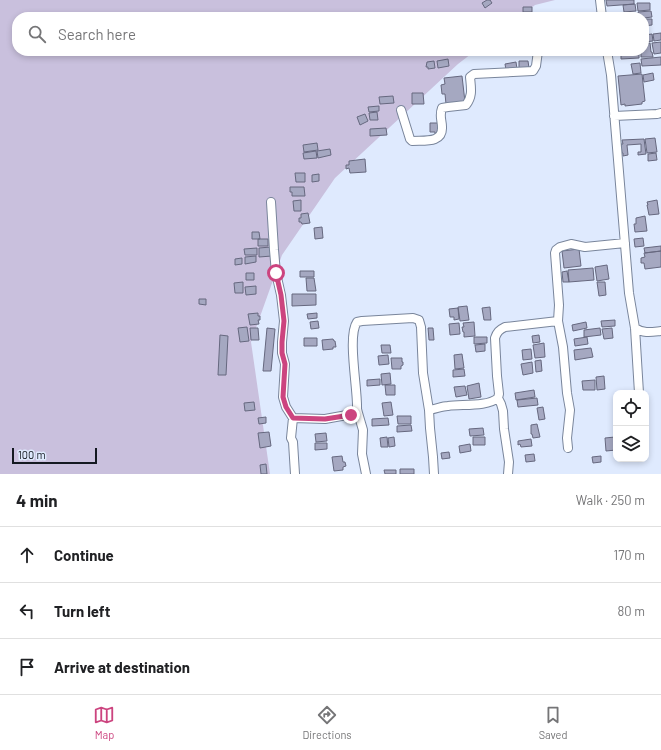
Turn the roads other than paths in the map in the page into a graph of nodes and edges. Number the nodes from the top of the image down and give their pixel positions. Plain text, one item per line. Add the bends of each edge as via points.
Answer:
1 (600, 0) edge
2 (601, 12) edge
3 (537, 56) edge
4 (608, 56) edge
5 (402, 110) dead end
6 (661, 113) edge
7 (614, 116) junction
8 (271, 202) dead end
9 (625, 243) junction
10 (558, 321) junction
11 (636, 328) junction
12 (661, 331) edge
13 (639, 390) edge
14 (498, 398) junction
15 (429, 410) junction
16 (358, 413) junction
17 (293, 418) junction
18 (568, 448) dead end
19 (295, 474) edge
20 (366, 474) edge
21 (434, 474) edge
22 (508, 474) edge

1 - 2 street
3 - 5 street via 533,71 474,74 470,77 470,100 466,105 442,108 442,129 436,139 412,141
4 - 7 street
6 - 7 street
7 - 9 street
8 - 17 street via 275,265 284,321 283,397
9 - 10 street via 585,247 571,244 556,250
9 - 11 street via 628,293
10 - 14 street via 505,327 496,333 500,394
10 - 18 street via 570,410
11 - 12 street via 648,333
11 - 13 street
14 - 15 street via 495,401
14 - 22 street via 503,411 510,462
15 - 16 street via 423,373 421,327 419,320 414,318 362,321 354,325 353,359
15 - 21 street
16 - 17 street via 325,419
16 - 20 street
17 - 19 street via 291,438

